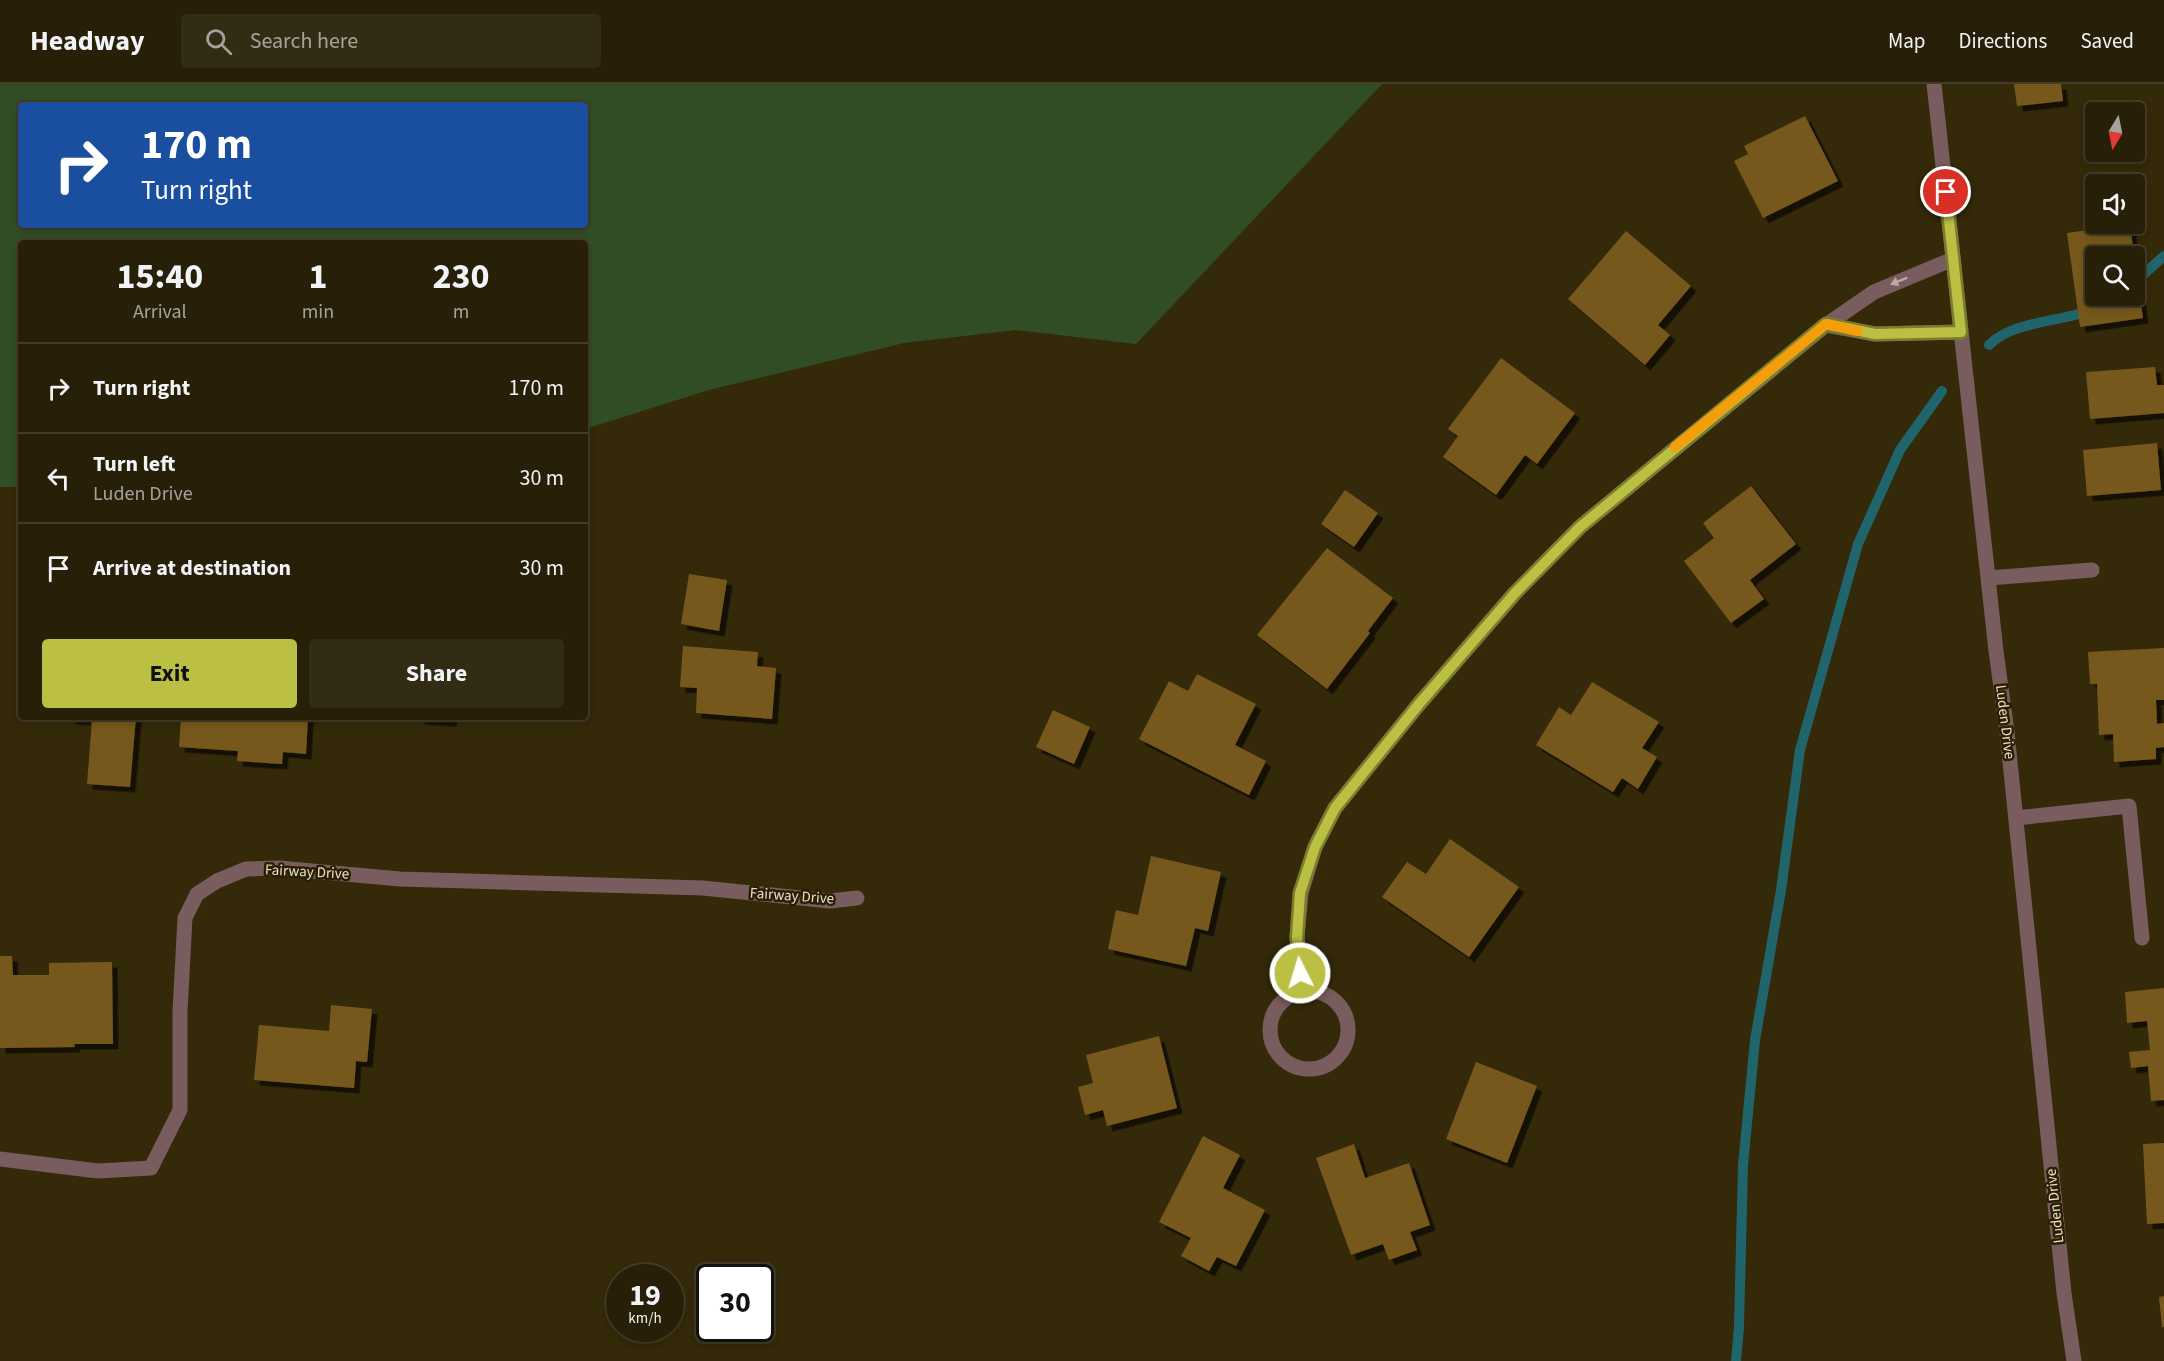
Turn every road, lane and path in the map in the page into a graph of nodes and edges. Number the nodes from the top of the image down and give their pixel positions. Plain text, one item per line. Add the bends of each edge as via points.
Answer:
1 (1934, 84) edge
2 (1953, 259) junction
3 (1826, 324) junction
4 (1961, 332) junction
5 (2092, 570) dead end
6 (1988, 578) junction
7 (2016, 818) junction
8 (857, 898) dead end
9 (2142, 938) dead end
10 (1301, 990) junction
11 (0, 1159) edge
12 (2074, 1361) edge

1 - 2 street, Luden Drive
2 -> 3 street via 1874,291
2 - 4 street, Luden Drive
3 - 4 street via 1875,334
3 - 10 street via 1580,527 1515,593 1335,808 1315,847 1300,893 1297,937
4 - 6 street, Luden Drive
5 - 6 street
6 - 7 street, Luden Drive
7 - 9 street via 2129,806
7 - 12 street, Luden Drive
8 - 11 street, Fairway Drive via 830,902 703,888 400,879 279,868 246,869 197,894 185,918 180,1110 151,1167 98,1171
10 - 10 street via 1276,1007 1270,1037 1276,1052 1287,1063 1301,1069 1317,1069 1332,1063 1343,1052 1349,1037 1348,1022 1343,1007 1331,997

